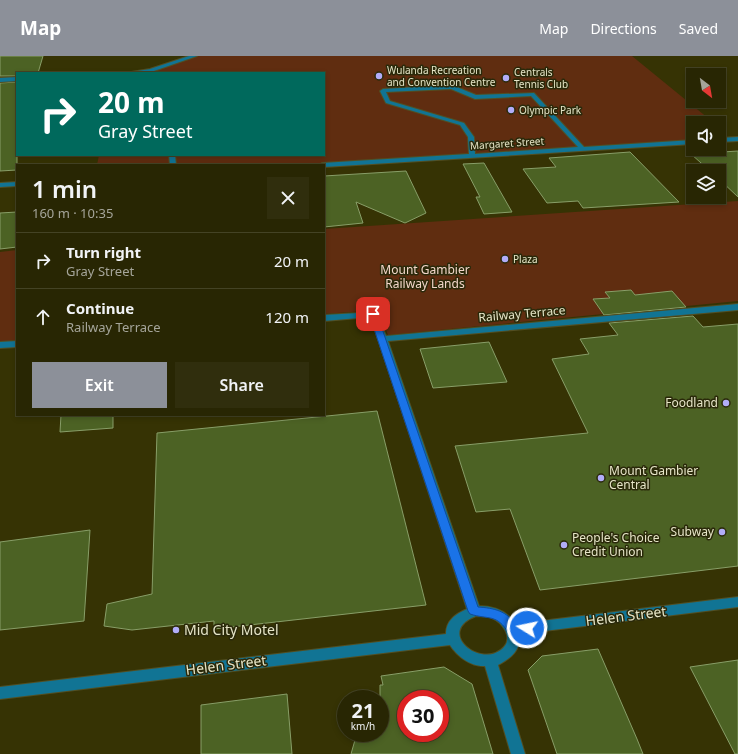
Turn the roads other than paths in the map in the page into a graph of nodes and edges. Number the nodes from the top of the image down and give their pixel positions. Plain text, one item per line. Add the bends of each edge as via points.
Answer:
1 (194, 56) edge
2 (151, 70) junction
3 (136, 72) edge
4 (156, 72) edge
5 (16, 79) edge
6 (0, 80) edge
7 (738, 139) edge
8 (726, 140) edge
9 (686, 142) edge
10 (583, 149) junction
11 (472, 156) junction
12 (325, 165) edge
13 (16, 184) edge
14 (0, 185) edge
15 (738, 307) edge
16 (325, 318) edge
17 (383, 339) junction
18 (16, 344) edge
19 (0, 345) edge
20 (738, 602) edge
21 (474, 611) junction
22 (513, 630) junction
23 (452, 638) junction
24 (490, 660) junction
25 (0, 693) edge
26 (518, 754) edge

1 - 2 street
2 - 3 street
2 - 4 street
5 - 6 street
7 - 8 street
9 - 10 street, Margaret Street
10 - 11 street, Margaret Street
10 - 11 street via 532,94 475,97 452,87 383,90 388,102 462,124 471,137
11 - 12 street, Margaret Street
13 - 14 street
15 - 17 street, Railway Terrace
16 - 17 street via 373,314
17 - 21 street
18 - 19 street
20 - 22 street, Helen Street
21 - 22 street via 493,613 502,617
21 - 23 street via 459,618 454,624
22 - 24 street via 513,646 500,658
23 - 24 street via 462,652 480,660
23 - 25 street, Helen Street
24 - 26 street

